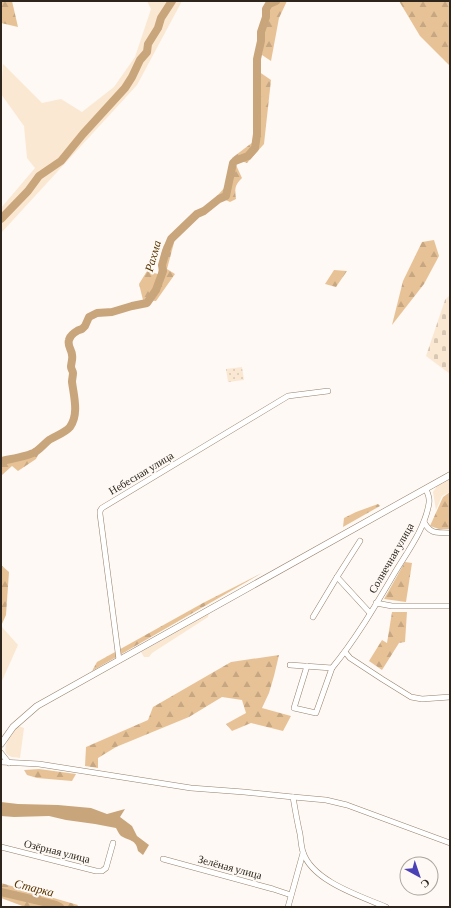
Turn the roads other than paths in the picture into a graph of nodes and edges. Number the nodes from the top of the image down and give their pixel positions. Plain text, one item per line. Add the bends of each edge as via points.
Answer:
1 (328, 391) dead end
2 (450, 475) edge
3 (426, 489) junction
4 (424, 522) junction
5 (450, 532) edge
6 (360, 541) dead end
7 (337, 577) junction
8 (376, 603) junction
9 (450, 606) edge
10 (370, 613) junction
11 (313, 617) dead end
12 (345, 652) junction
13 (120, 660) junction
14 (290, 665) dead end
15 (307, 666) junction
16 (332, 668) junction
17 (450, 697) edge
18 (1, 744) edge
19 (1, 753) edge
20 (1, 762) edge
21 (9, 763) junction
22 (293, 797) junction
23 (113, 843) dead end
24 (450, 843) edge
25 (1, 847) edge
26 (303, 852) junction
27 (163, 860) dead end
28 (291, 895) junction
29 (288, 907) edge
30 (386, 907) edge

1 - 13 street, Небесная улица via 288,396 102,508 100,514
2 - 3 street
3 - 4 street, Солнечная улица via 430,501
3 - 13 street
4 - 5 street via 433,532
4 - 8 street, Солнечная улица
6 - 7 street
7 - 10 street, Солнечная улица
7 - 11 street
8 - 9 street via 392,606
8 - 10 street, Солнечная улица
10 - 12 street, Солнечная улица
12 - 16 street, Солнечная улица
12 - 17 street via 350,658 411,697 422,700
13 - 18 street via 37,706 13,727
14 - 15 street
15 - 16 street
15 - 16 street, Солнечная улица via 294,708 316,713
19 - 21 street
20 - 21 street
21 - 22 street via 39,764 191,788
22 - 24 street via 347,805
22 - 26 street
23 - 25 street, Озёрная улица via 106,868 102,871
26 - 28 street
26 - 30 street via 323,877
27 - 28 street, Зелёная улица
28 - 29 street

